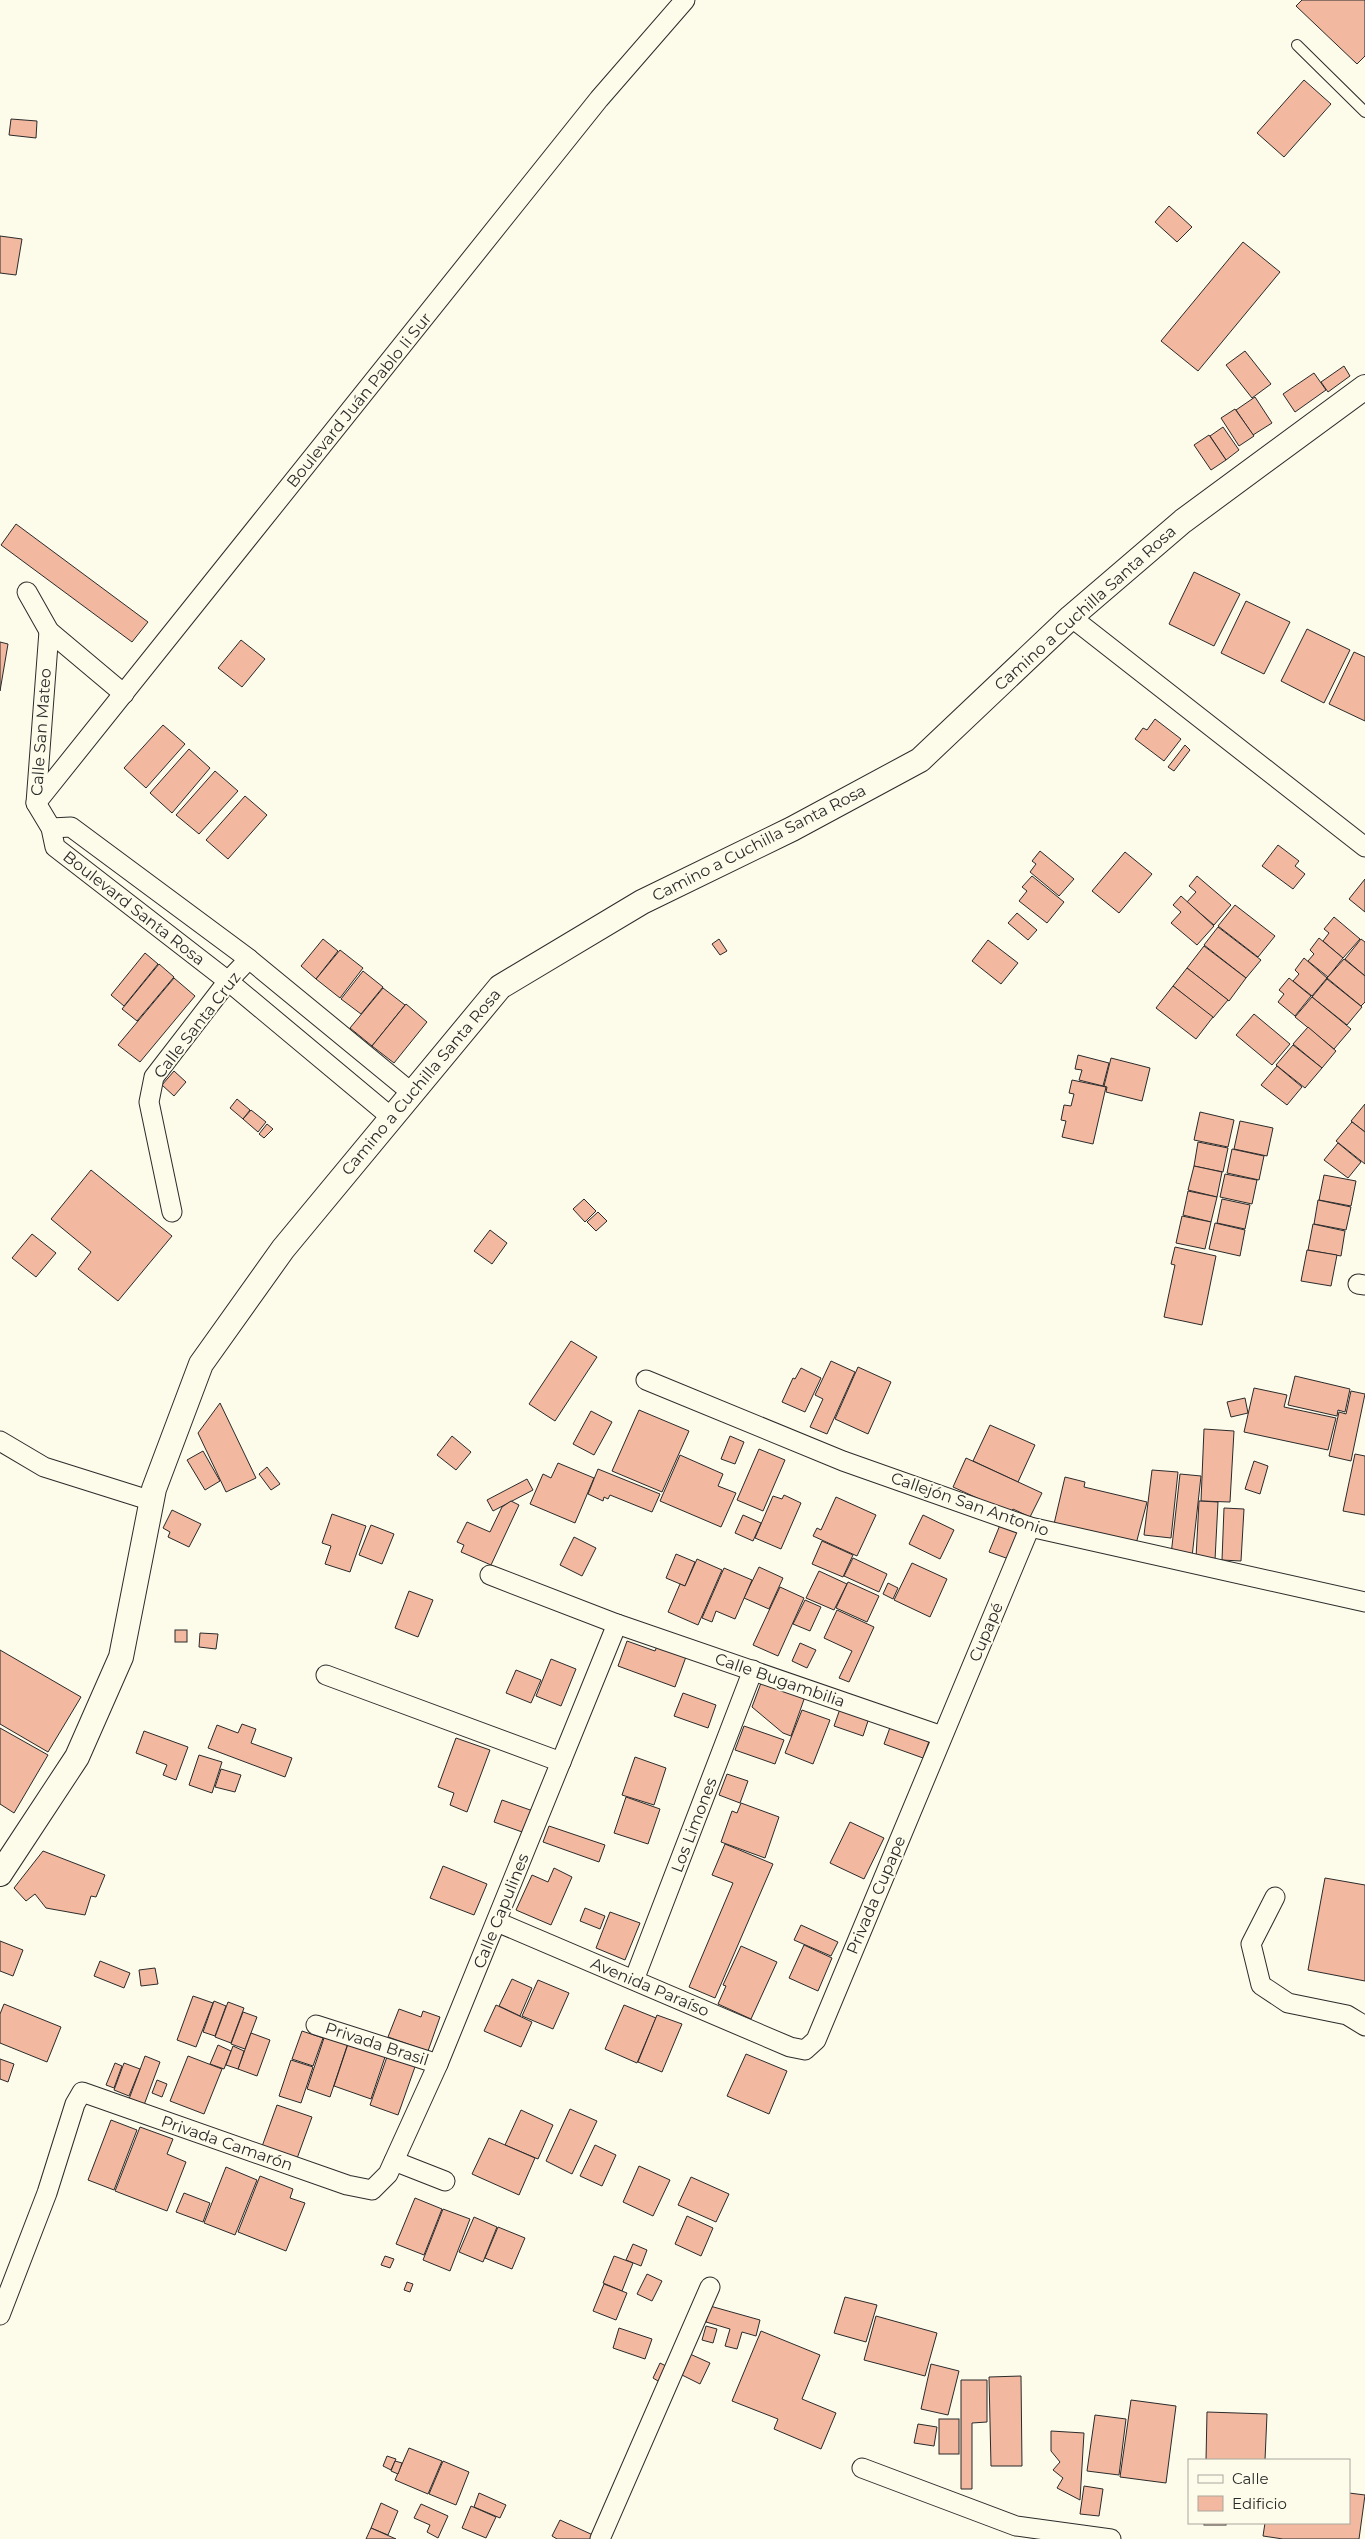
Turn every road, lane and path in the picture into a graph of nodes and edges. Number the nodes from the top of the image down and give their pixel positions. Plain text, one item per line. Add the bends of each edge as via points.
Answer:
1 (685, 0) edge
2 (1297, 45) dead end
3 (1365, 112) edge
4 (1365, 387) edge
5 (27, 592) dead end
6 (1071, 617) junction
7 (49, 631) junction
8 (124, 694) junction
9 (36, 803) junction
10 (52, 828) junction
11 (1365, 847) edge
12 (249, 960) junction
13 (228, 981) junction
14 (412, 1093) junction
15 (391, 1118) junction
16 (172, 1212) dead end
17 (646, 1380) dead end
18 (0, 1440) edge
19 (152, 1501) junction
20 (1030, 1528) junction
21 (490, 1576) dead end
22 (1365, 1602) edge
23 (617, 1624) junction
24 (753, 1670) junction
25 (326, 1675) dead end
26 (942, 1736) junction
27 (561, 1762) junction
28 (0, 1874) edge
29 (1275, 1897) dead end
30 (497, 1922) junction
31 (634, 1980) junction
32 (316, 2024) dead end
33 (1365, 2026) edge
34 (805, 2050) joint
35 (438, 2064) junction
36 (394, 2160) junction
37 (444, 2181) dead end
38 (372, 2190) joint
39 (710, 2287) dead end
40 (0, 2315) edge
41 (862, 2468) dead end
42 (600, 2539) edge
43 (1111, 2539) edge

1 - 8 street, Boulevard Juán Pablo Ii Sur via 599,98
2 - 3 lane
4 - 6 street, Camino a Cuchilla Santa Rosa via 1183,521
5 - 7 street
6 - 11 street
6 - 14 street, Camino a Cuchilla Santa Rosa via 920,760 792,829 642,902 500,987
7 - 8 street
7 - 9 street, Calle San Mateo
8 - 9 street, Boulevard Juán Pablo Ii Sur
9 - 10 street, Calle San Mateo
10 - 12 street, Boulevard Santa Rosa via 71,827
10 - 13 street, Boulevard Santa Rosa via 55,847
12 - 13 street, Calle Santa Cruz
12 - 14 street, Boulevard Santa Rosa
13 - 15 street, Boulevard Santa Rosa
13 - 16 street, Calle Santa Cruz via 154,1077 150,1102
14 - 15 street, Camino a Cuchilla Santa Rosa
15 - 19 street, Camino a Cuchilla Santa Rosa via 283,1249 201,1364
17 - 20 street, Callejón San Antonio via 843,1461
18 - 19 street via 44,1467
19 - 28 street, Camino a Cuchilla Santa Rosa via 121,1657 77,1757
20 - 22 street, Callejón San Antonio
20 - 26 street, Cupapé
21 - 23 street, Calle Bugambilia
23 - 24 street, Calle Bugambilia
23 - 27 street, Calle Capulines
24 - 26 street, Calle Bugambilia
24 - 31 street, Los Limones
25 - 27 street
26 - 34 street, Privada Cupape via 816,2040
27 - 30 street, Calle Capulines
29 - 33 street via 1251,1944 1261,1986 1288,2003 1347,2015
30 - 31 street, Avenida Paraíso
30 - 35 street, Calle Capulines
31 - 34 street, Avenida Paraíso via 790,2047
32 - 35 street, Privada Brasil
35 - 36 street, Calle Capulines
36 - 37 street
36 - 38 street, Calle Capulines via 388,2174
38 - 40 street, Privada Camarón via 347,2185 82,2092
39 - 42 street
41 - 43 street via 1016,2526

